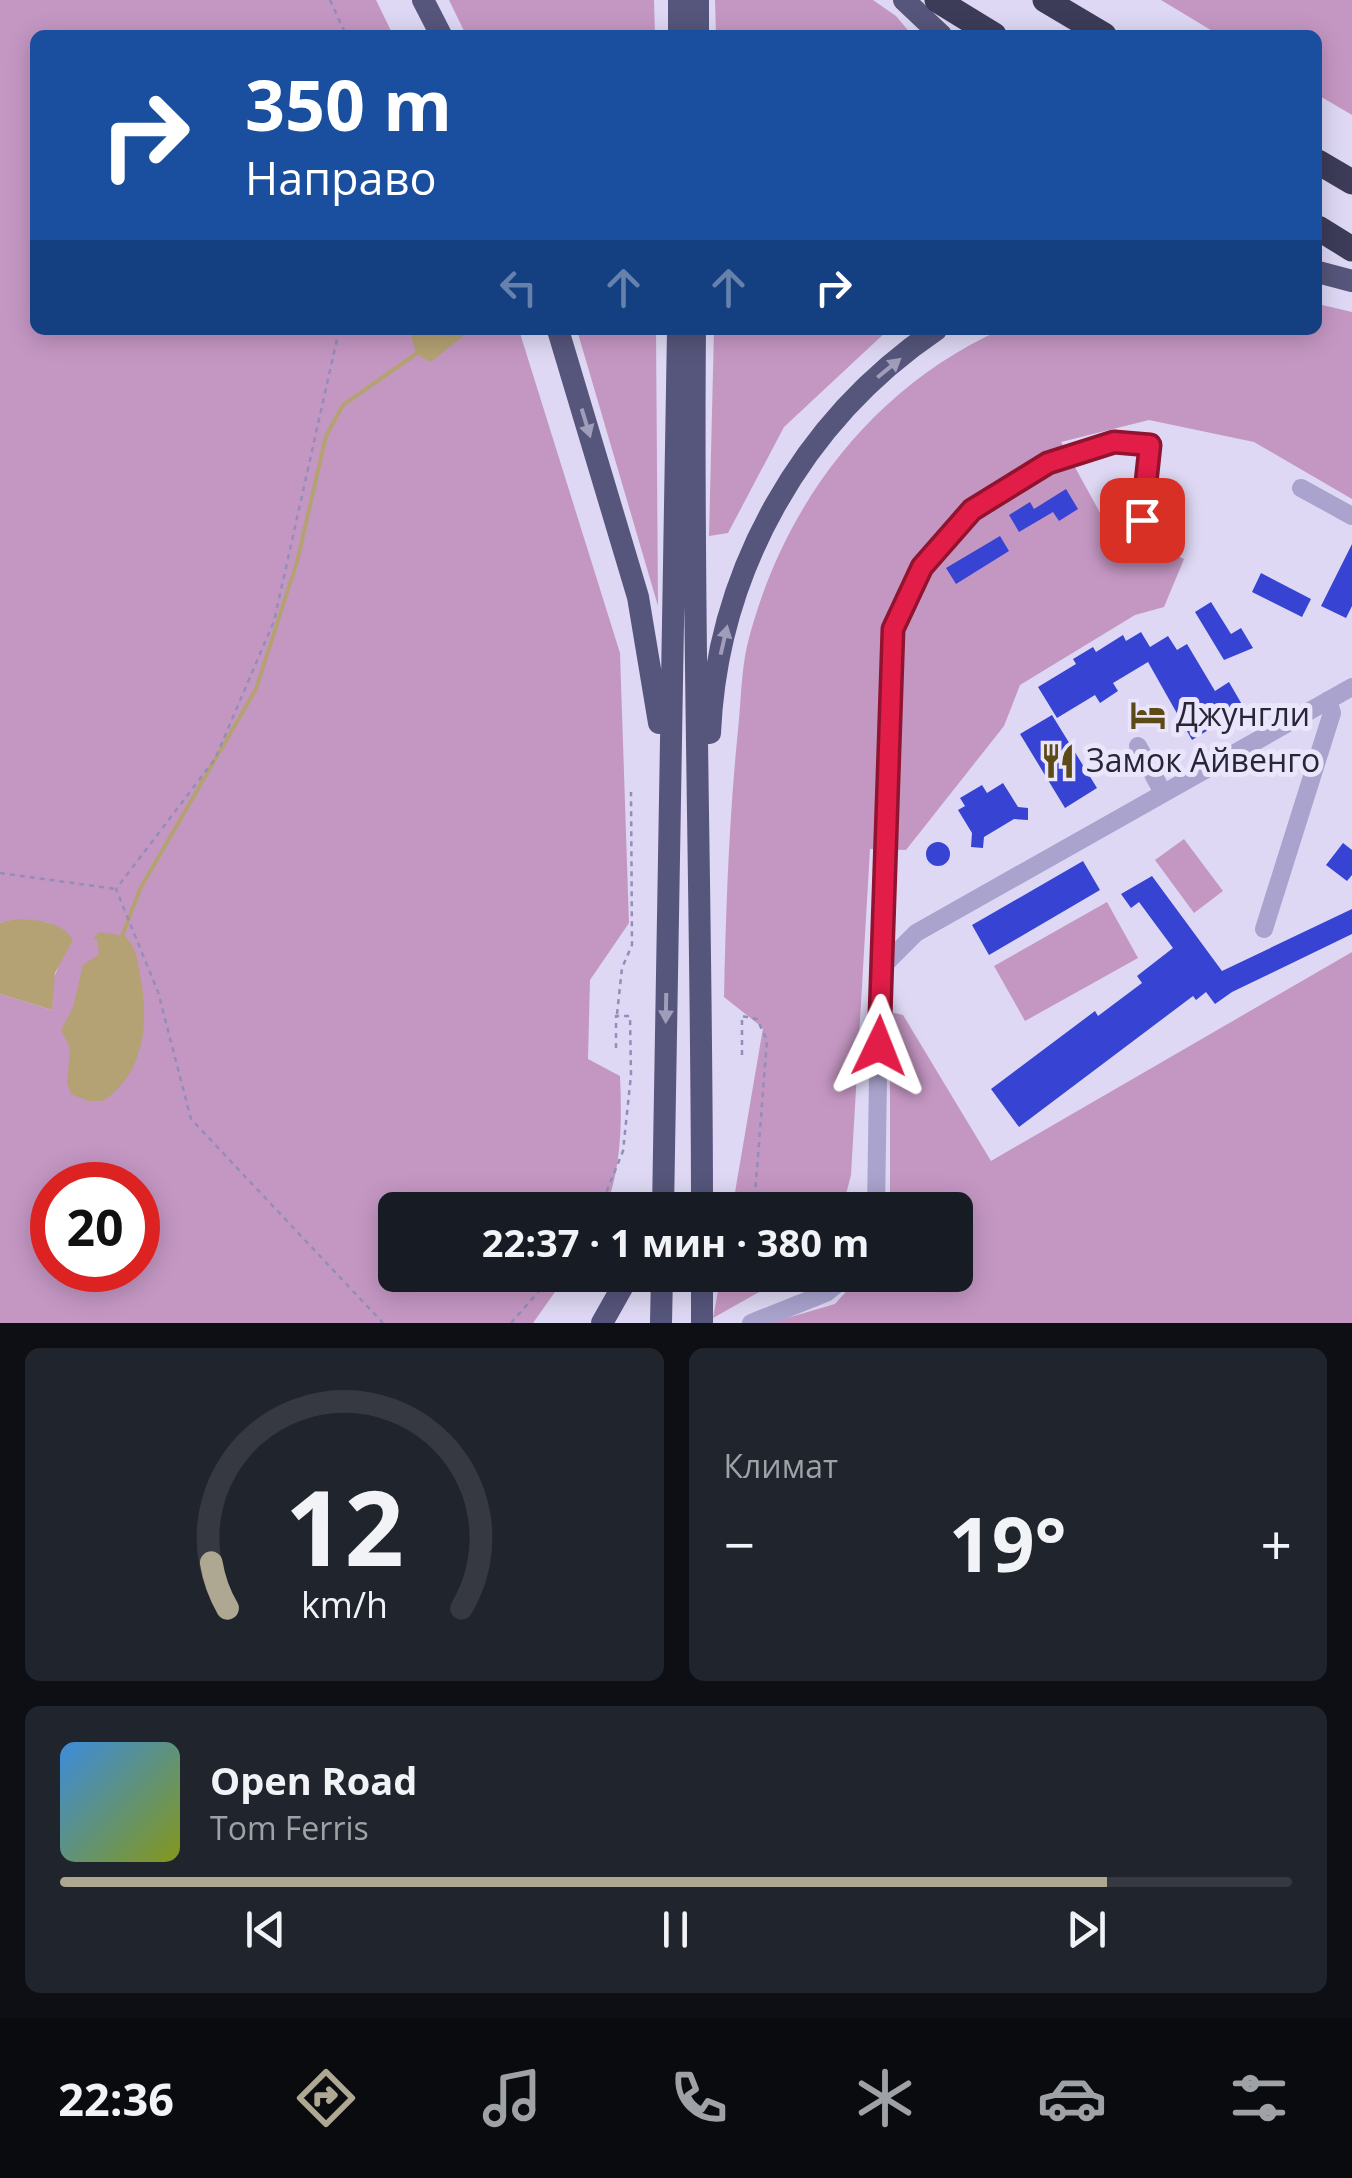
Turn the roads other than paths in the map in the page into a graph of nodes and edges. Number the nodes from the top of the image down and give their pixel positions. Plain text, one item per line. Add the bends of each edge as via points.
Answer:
1 (423, 0) edge
2 (680, 0) edge
3 (698, 0) edge
4 (904, 0) edge
5 (937, 0) edge
6 (1045, 0) edge
7 (438, 30) edge
8 (691, 30) edge
9 (694, 30) edge
10 (936, 30) edge
11 (986, 30) edge
12 (1096, 30) edge
13 (1322, 164) edge
14 (1352, 182) edge
15 (1322, 230) edge
16 (1352, 248) edge
17 (1322, 273) edge
18 (1352, 281) edge
19 (559, 335) edge
20 (678, 335) edge
21 (694, 335) edge
22 (930, 335) edge
23 (1300, 488) dead end
24 (1352, 516) edge
25 (1142, 520) dead end
26 (1352, 686) edge
27 (1328, 700) junction
28 (1138, 746) dead end
29 (1163, 792) junction
30 (667, 910) junction
31 (702, 911) junction
32 (1264, 929) dead end
33 (884, 965) junction
34 (665, 1057) junction
35 (651, 1192) edge
36 (663, 1192) edge
37 (702, 1192) edge
38 (876, 1192) edge
39 (619, 1292) edge
40 (662, 1292) edge
41 (702, 1292) edge
42 (827, 1292) edge
43 (602, 1323) edge
44 (661, 1323) edge
45 (702, 1323) edge
46 (752, 1323) edge

1 - 7 main road
2 - 8 main road
3 - 9 main road
4 - 10 main road
5 - 11 highway
6 - 12 highway
13 - 14 highway
15 - 16 highway
17 - 18 main road
19 -> 30 main road via 638,597 658,698
20 - 30 main road
21 - 31 main road
31 -> 22 main road via 711,717 742,573 790,478 824,433 866,386
23 - 24 lane
25 - 33 lane via 1150,445 1114,442 1048,463 972,510 922,567 893,629
26 - 27 lane
27 - 29 lane
27 - 32 lane via 1332,713
28 - 29 lane
29 - 33 lane via 916,933
30 -> 34 main road
31 - 37 main road
33 - 38 lane
34 - 35 main road
34 - 36 main road
39 - 43 main road
40 - 44 main road
41 - 45 main road
42 - 46 lane

